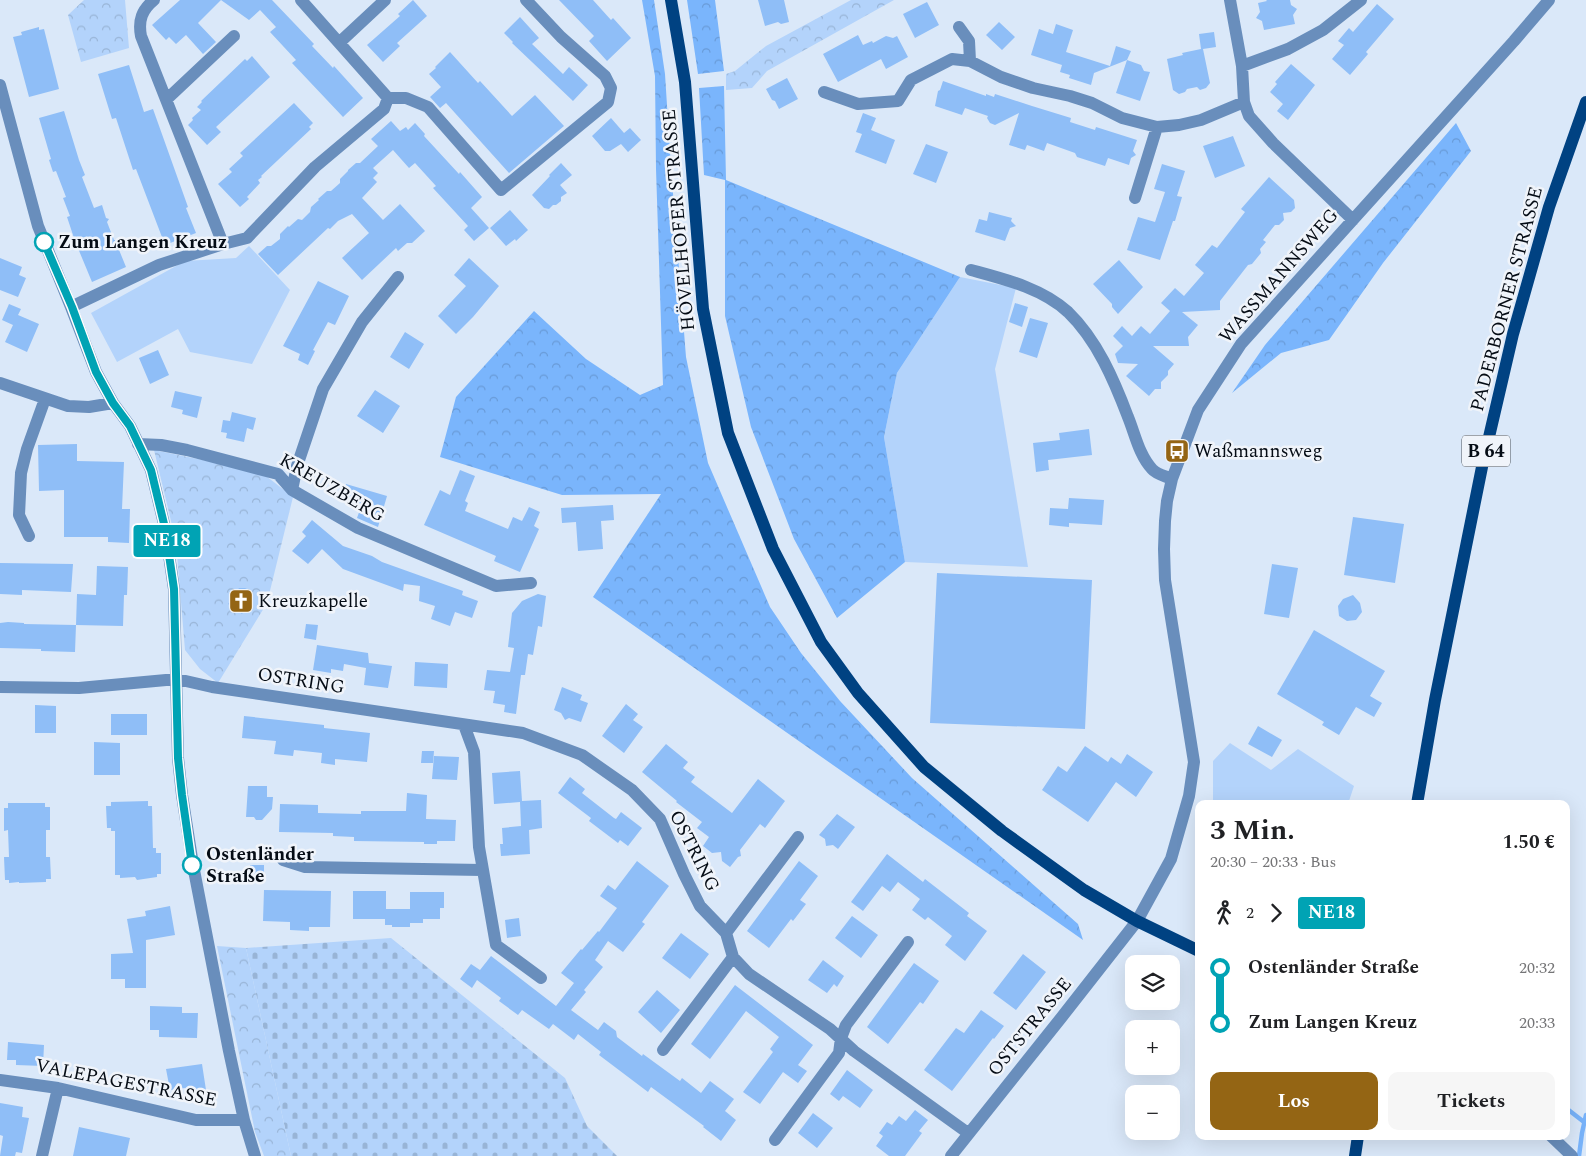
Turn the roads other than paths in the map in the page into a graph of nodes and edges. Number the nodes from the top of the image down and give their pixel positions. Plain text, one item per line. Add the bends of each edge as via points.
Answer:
1 (154, 0) edge
2 (301, 0) edge
3 (385, 0) edge
4 (526, 0) edge
5 (671, 0) edge
6 (1230, 0) edge
7 (1361, 0) edge
8 (1549, 0) edge
9 (959, 27) dead end
10 (234, 36) dead end
11 (340, 42) junction
12 (970, 61) junction
13 (1242, 66) junction
14 (0, 85) edge
15 (824, 92) dead end
16 (388, 98) junction
17 (167, 99) junction
18 (1244, 102) junction
19 (1586, 102) edge
20 (1157, 127) junction
21 (1135, 198) dead end
22 (1353, 220) junction
23 (223, 244) junction
24 (971, 270) dead end
25 (398, 277) dead end
26 (72, 307) junction
27 (0, 383) edge
28 (45, 399) junction
29 (113, 403) junction
30 (138, 444) junction
31 (1172, 479) junction
32 (292, 490) junction
33 (28, 536) dead end
34 (531, 583) dead end
35 (176, 679) junction
36 (0, 687) edge
37 (464, 725) junction
38 (1418, 800) edge
39 (798, 836) dead end
40 (283, 860) dead end
41 (482, 870) junction
42 (1137, 921) junction
43 (726, 934) junction
44 (908, 942) dead end
45 (1195, 949) edge
46 (733, 957) junction
47 (541, 978) dead end
48 (841, 1038) junction
49 (663, 1050) dead end
50 (0, 1080) edge
51 (58, 1088) junction
52 (244, 1120) junction
53 (968, 1133) junction
54 (775, 1140) dead end
55 (1357, 1140) edge
56 (1555, 1140) edge
57 (1570, 1154) edge
58 (42, 1156) edge
59 (254, 1156) edge
60 (951, 1156) edge
61 (1355, 1156) edge

1 - 17 street via 145,8 139,27
2 - 11 street
3 - 11 street
4 - 16 street via 604,76 612,88 608,102 501,190 428,107 406,98
5 - 42 main road, HÖVELHOFER STRASSE via 685,82 703,309 728,433 773,549 820,642 858,693 924,767 1002,831 1084,890
6 - 13 street
7 - 13 street via 1323,30 1288,49
8 - 22 street, WASSMANNSWEG
9 - 12 street via 969,42
10 - 17 street
11 - 16 street
12 - 15 street via 952,59 911,80 898,101 858,104
12 - 20 street via 1032,88 1070,96 1122,118
13 - 18 street
14 - 26 street via 38,226
16 - 23 street via 384,109 315,168 247,238
17 - 23 street
18 - 20 street via 1201,120
18 - 22 street via 1249,116 1273,144
19 - 38 main road, PADERBORNER STRASSE / B 64 via 1550,207 1513,334 1482,467
20 - 21 street
22 - 31 street, WASSMANNSWEG via 1240,344 1198,410
23 - 26 street via 159,265
24 - 31 street via 1042,294 1067,312 1095,345 1119,392 1145,460 1153,471
25 - 32 street via 362,322 323,389 296,466
26 - 29 street via 96,372
27 - 28 street
28 - 29 street via 68,406
28 - 33 street via 21,472 19,515
29 - 30 street via 130,426
30 - 32 street, KREUZBERG via 170,446 278,474
30 - 35 street via 151,470 165,528 174,589
31 - 42 street, WASSMANNSWEG via 1165,521 1165,580 1194,762 1189,796 1171,859
32 - 34 street, KREUZBERG via 358,528 496,586
35 - 36 street, OSTRING via 88,688
35 - 37 street, OSTRING
35 - 52 street via 182,795 198,893
37 - 41 street via 474,752
37 - 43 street, OSTRING via 523,733 582,755 632,790 660,819 700,906
39 - 43 street
40 - 41 street via 305,867
41 - 47 street via 496,945
42 - 45 main road, HÖVELHOFER STRASSE
42 - 53 street, OSTSTRASSE
43 - 46 street, OSTRING
44 - 48 street via 846,1025
46 - 48 street, OSTRING via 750,974
46 - 49 street
48 - 53 street, OSTRING via 854,1051
48 - 54 street via 839,1053
50 - 51 street, VALEPAGESTRASSE
51 - 52 street, VALEPAGESTRASSE via 196,1120
51 - 58 street
52 - 59 street
53 - 60 street, OSTSTRASSE
55 - 61 main road
56 - 57 street

